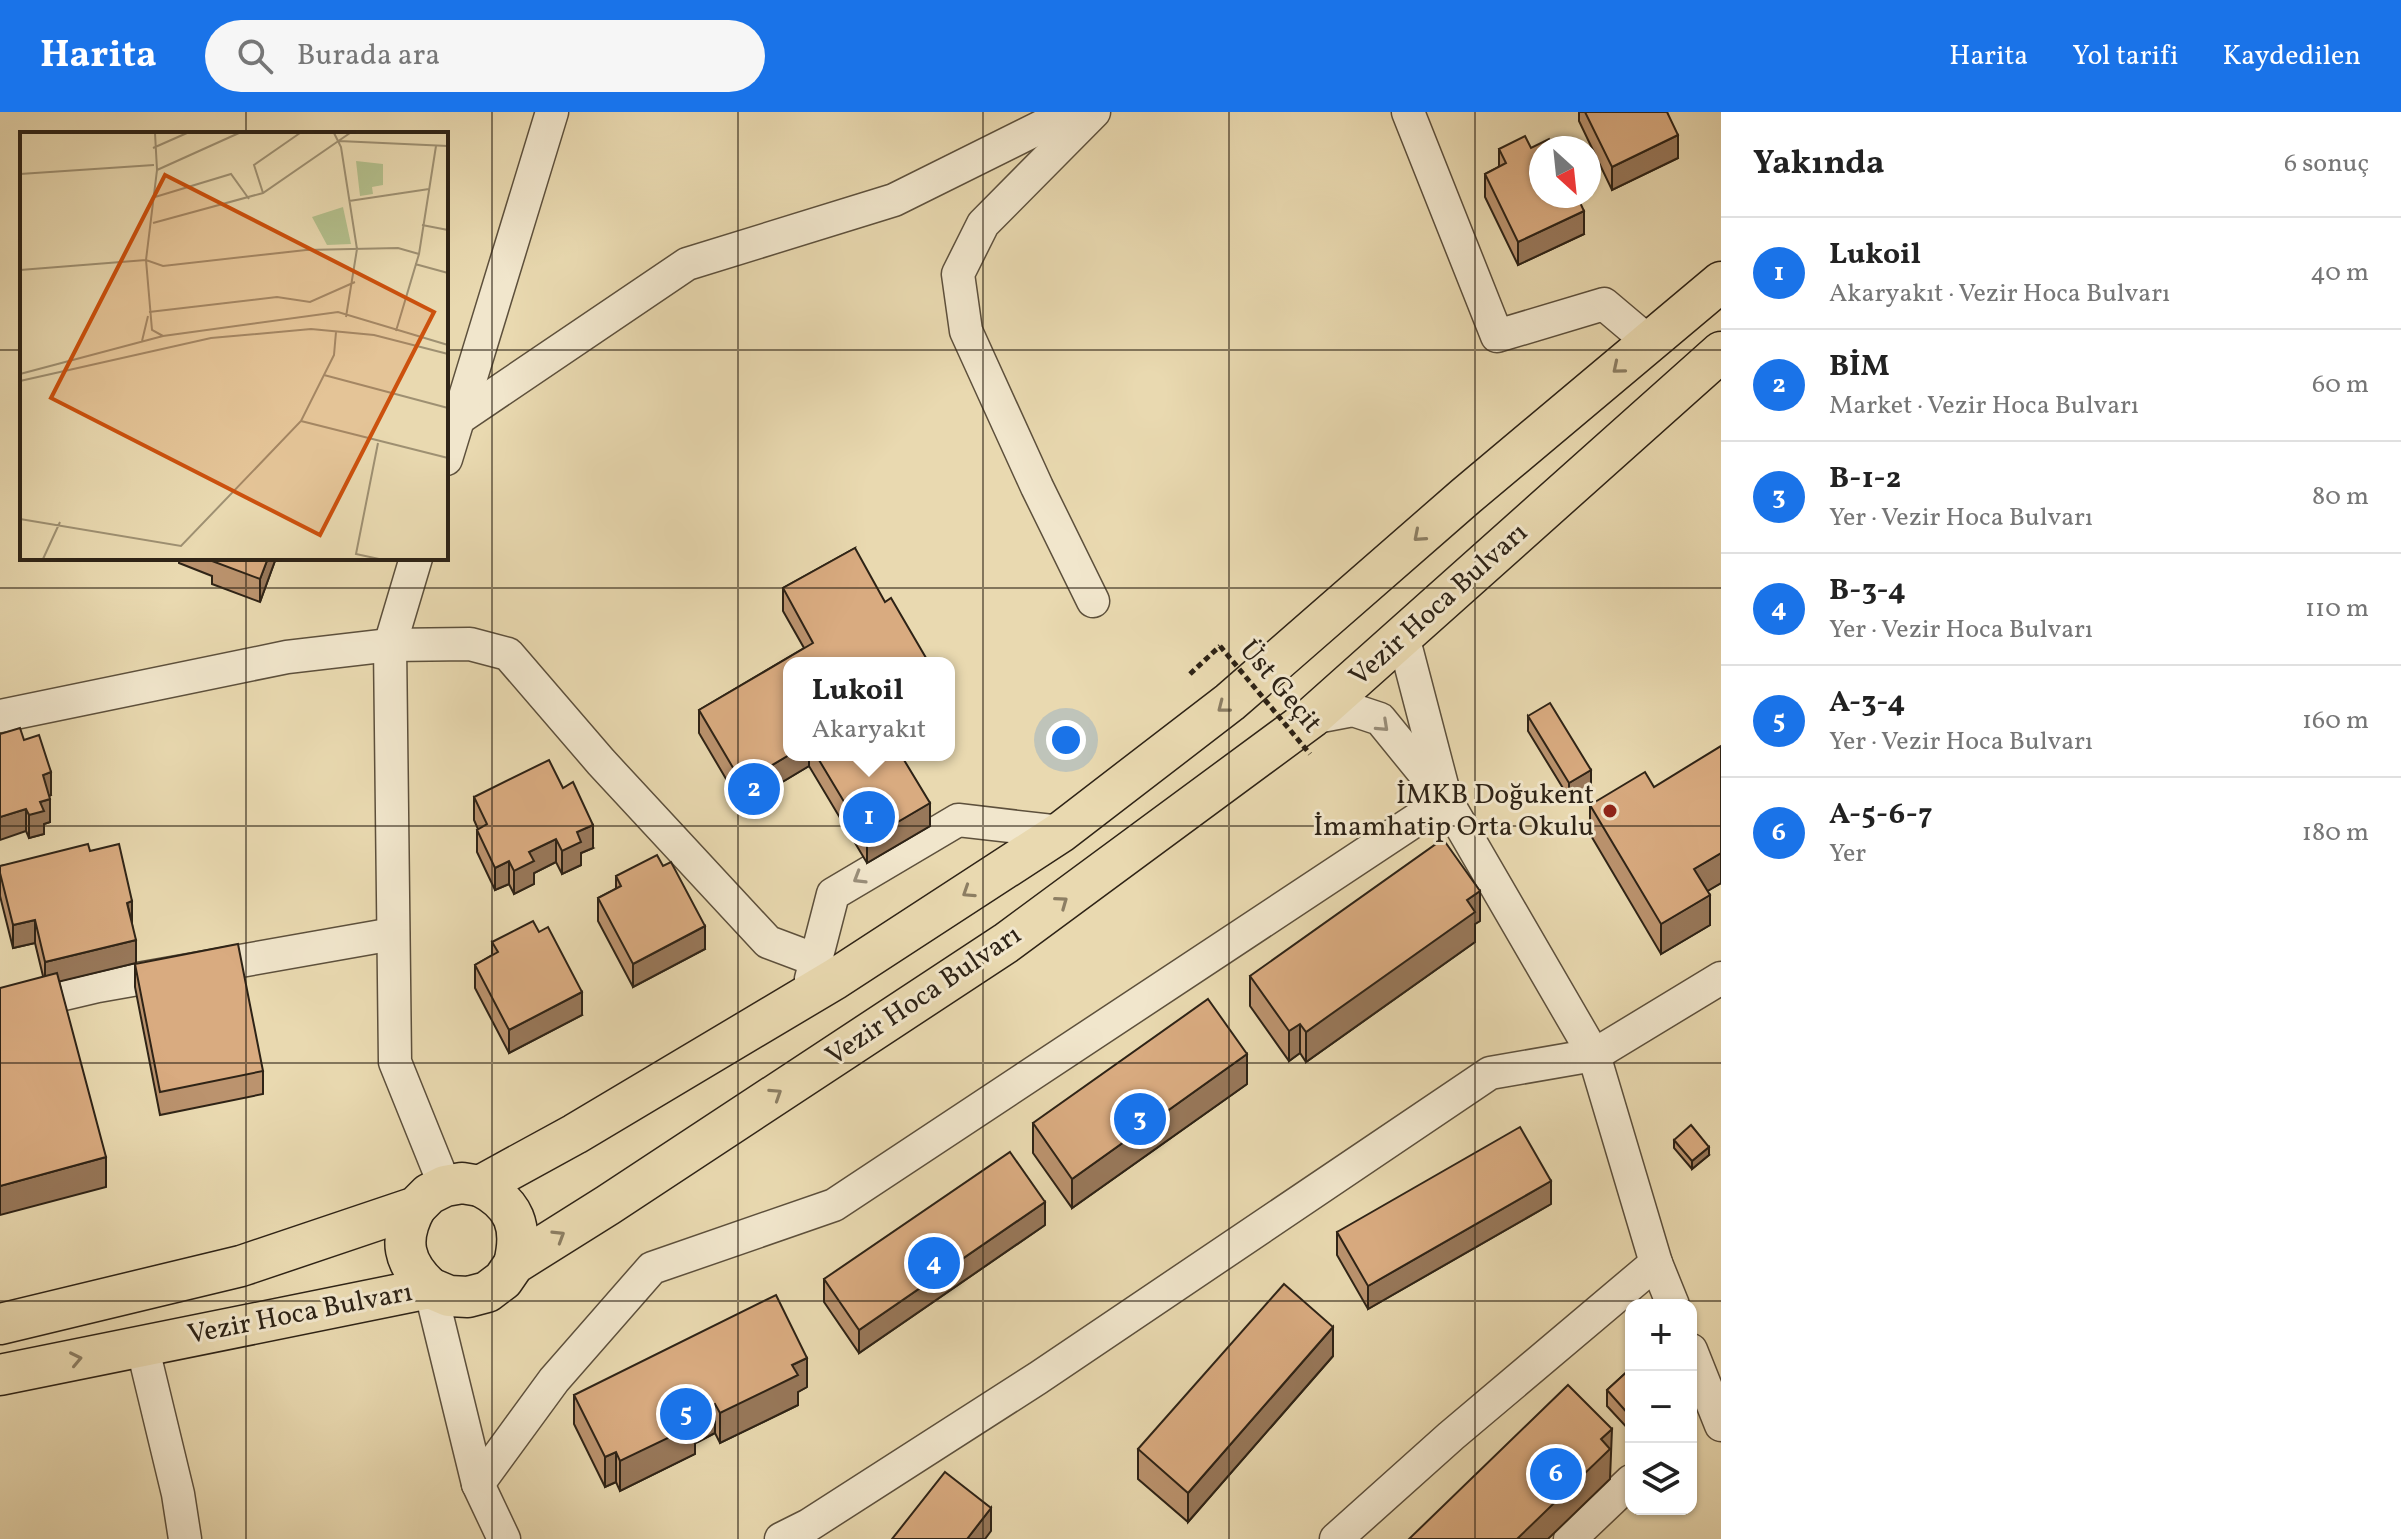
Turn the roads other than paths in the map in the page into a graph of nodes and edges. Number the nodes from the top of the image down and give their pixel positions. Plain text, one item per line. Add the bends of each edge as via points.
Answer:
1 (552, 112) edge
2 (1071, 112) edge
3 (1094, 112) edge
4 (1408, 112) edge
5 (1721, 282) edge
6 (1649, 342) junction
7 (1721, 352) edge
8 (458, 419) junction
9 (448, 452) edge
10 (415, 560) edge
11 (1093, 601) dead end
12 (1403, 636) junction
13 (390, 645) junction
14 (0, 716) edge
15 (1310, 736) junction
16 (1446, 800) junction
17 (1061, 832) junction
18 (393, 934) junction
19 (811, 977) junction
20 (1721, 978) edge
21 (0, 1009) edge
22 (1594, 1055) junction
23 (447, 1193) junction
24 (1656, 1263) junction
25 (514, 1264) junction
26 (430, 1288) junction
27 (1671, 1299) edge
28 (0, 1324) edge
29 (142, 1345) junction
30 (1696, 1371) edge
31 (0, 1375) edge
32 (1708, 1416) edge
33 (478, 1484) junction
34 (1625, 1487) edge
35 (185, 1539) edge
36 (504, 1539) edge
37 (781, 1539) edge
38 (1336, 1539) edge
39 (1570, 1539) edge

1 - 8 street
2 - 8 street via 894,200 687,264
3 - 11 street via 983,224 958,274 966,331
4 - 6 street via 1497,336 1604,304
5 - 6 main road, Vezir Hoca Bulvarı
6 -> 17 main road, Vezir Hoca Bulvarı via 1230,702
7 - 12 main road, Vezir Hoca Bulvarı
8 - 9 street
10 - 13 street
12 - 15 main road, Vezir Hoca Bulvarı
12 - 16 street
13 - 14 street via 287,657
13 - 18 street
13 - 19 street via 470,644 508,654 768,942
15 -> 16 street via 1353,710 1380,719
25 -> 15 main road, Vezir Hoca Bulvarı via 1006,943
16 - 22 street
16 - 33 street via 834,1205 652,1268 554,1380
17 -> 19 main road, Vezir Hoca Bulvarı via 835,979
17 -> 19 street via 958,820 833,894
18 - 21 street via 98,986
18 - 23 street via 395,1062
19 - 23 main road, Vezir Hoca Bulvarı via 575,1134
20 - 22 street
22 - 24 street
22 - 37 street via 1490,1073 1038,1378
23 - 25 main road via 496,1195 509,1208 519,1245
23 - 26 main road via 407,1222 407,1258
23 - 28 main road, Vezir Hoca Bulvarı via 241,1266
24 - 27 street
24 - 38 street
25 - 26 main road, Vezir Hoca Bulvarı via 487,1292 449,1296
26 - 29 main road, Vezir Hoca Bulvarı
26 - 33 street
31 -> 29 main road, Vezir Hoca Bulvarı
29 - 35 street
30 - 32 street
33 - 36 street
34 - 39 street

